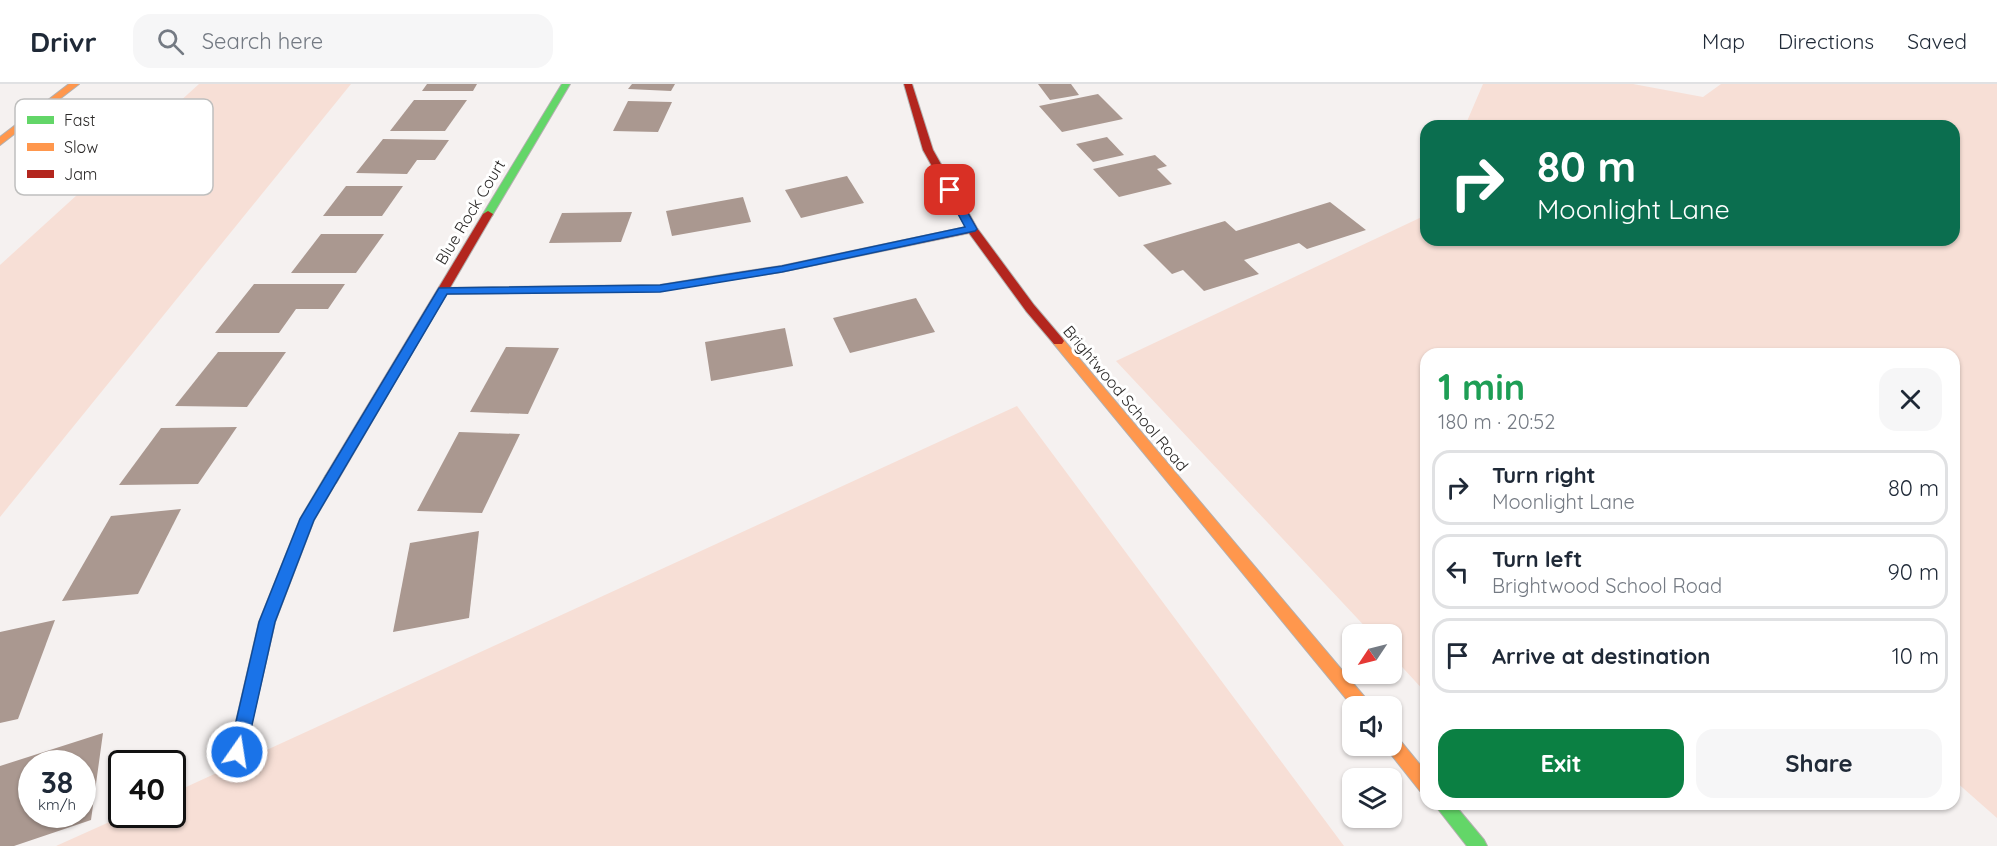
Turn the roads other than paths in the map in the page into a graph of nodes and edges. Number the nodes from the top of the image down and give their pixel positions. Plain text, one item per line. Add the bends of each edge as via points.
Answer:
1 (75, 84) edge
2 (566, 84) edge
3 (908, 84) edge
4 (56, 99) edge
5 (15, 130) edge
6 (0, 142) edge
7 (972, 229) junction
8 (443, 291) junction
9 (1354, 696) edge
10 (237, 752) dead end
11 (1402, 755) edge
12 (1420, 777) edge
13 (1448, 810) edge
14 (1478, 846) edge

1 - 4 main road
2 - 8 main road, Blue Rock Court
3 - 7 main road, Brightwood School Road via 928,150
5 - 6 main road
7 - 8 main road via 782,269 660,288
7 - 9 main road, Brightwood School Road via 1030,308
8 - 10 main road, Blue Rock Court via 307,519 267,622
11 - 12 main road
13 - 14 main road

